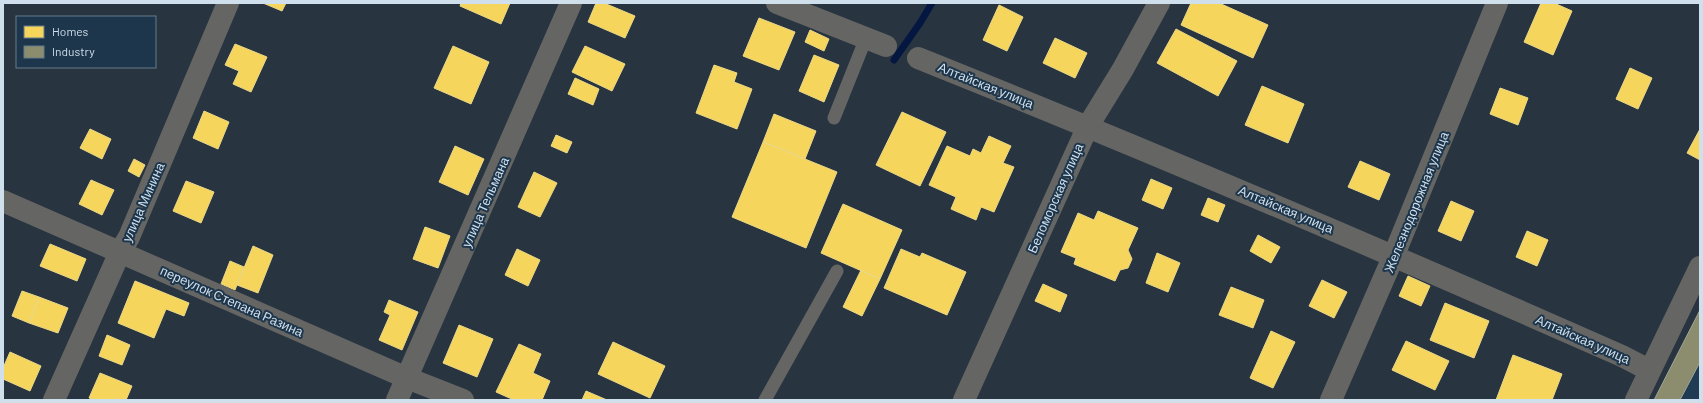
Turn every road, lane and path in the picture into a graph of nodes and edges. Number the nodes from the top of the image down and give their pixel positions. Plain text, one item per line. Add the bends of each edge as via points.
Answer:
1 (228, 3) edge
2 (571, 3) edge
3 (777, 3) edge
4 (1159, 3) edge
5 (1497, 3) edge
6 (866, 38) junction
7 (886, 46) dead end
8 (918, 58) dead end
9 (834, 118) dead end
10 (1088, 126) junction
11 (3, 201) edge
12 (120, 252) junction
13 (1394, 255) junction
14 (1700, 267) edge
15 (837, 271) dead end
16 (1649, 370) junction
17 (407, 378) junction
18 (54, 400) edge
19 (398, 400) edge
20 (463, 400) edge
21 (765, 400) edge
22 (964, 400) edge
23 (1331, 400) edge
24 (1636, 400) edge

1 - 12 street, улица Минина
2 - 17 street, улица Тельмана
3 - 6 street
4 - 10 street, Беломорская улица
5 - 13 street, Железнодорожная улица
6 - 7 street
6 - 9 lane
8 - 10 street, Алтайская улица
10 - 13 street, Алтайская улица
10 - 22 street, Беломорская улица
11 - 12 street, переулок Степана Разина
12 - 17 street, переулок Степана Разина
12 - 18 street, улица Минина
13 - 16 street, Алтайская улица
13 - 23 street, Железнодорожная улица
14 - 16 street
15 - 21 lane
16 - 24 street
17 - 19 street, улица Тельмана
17 - 20 street, переулок Степана Разина

